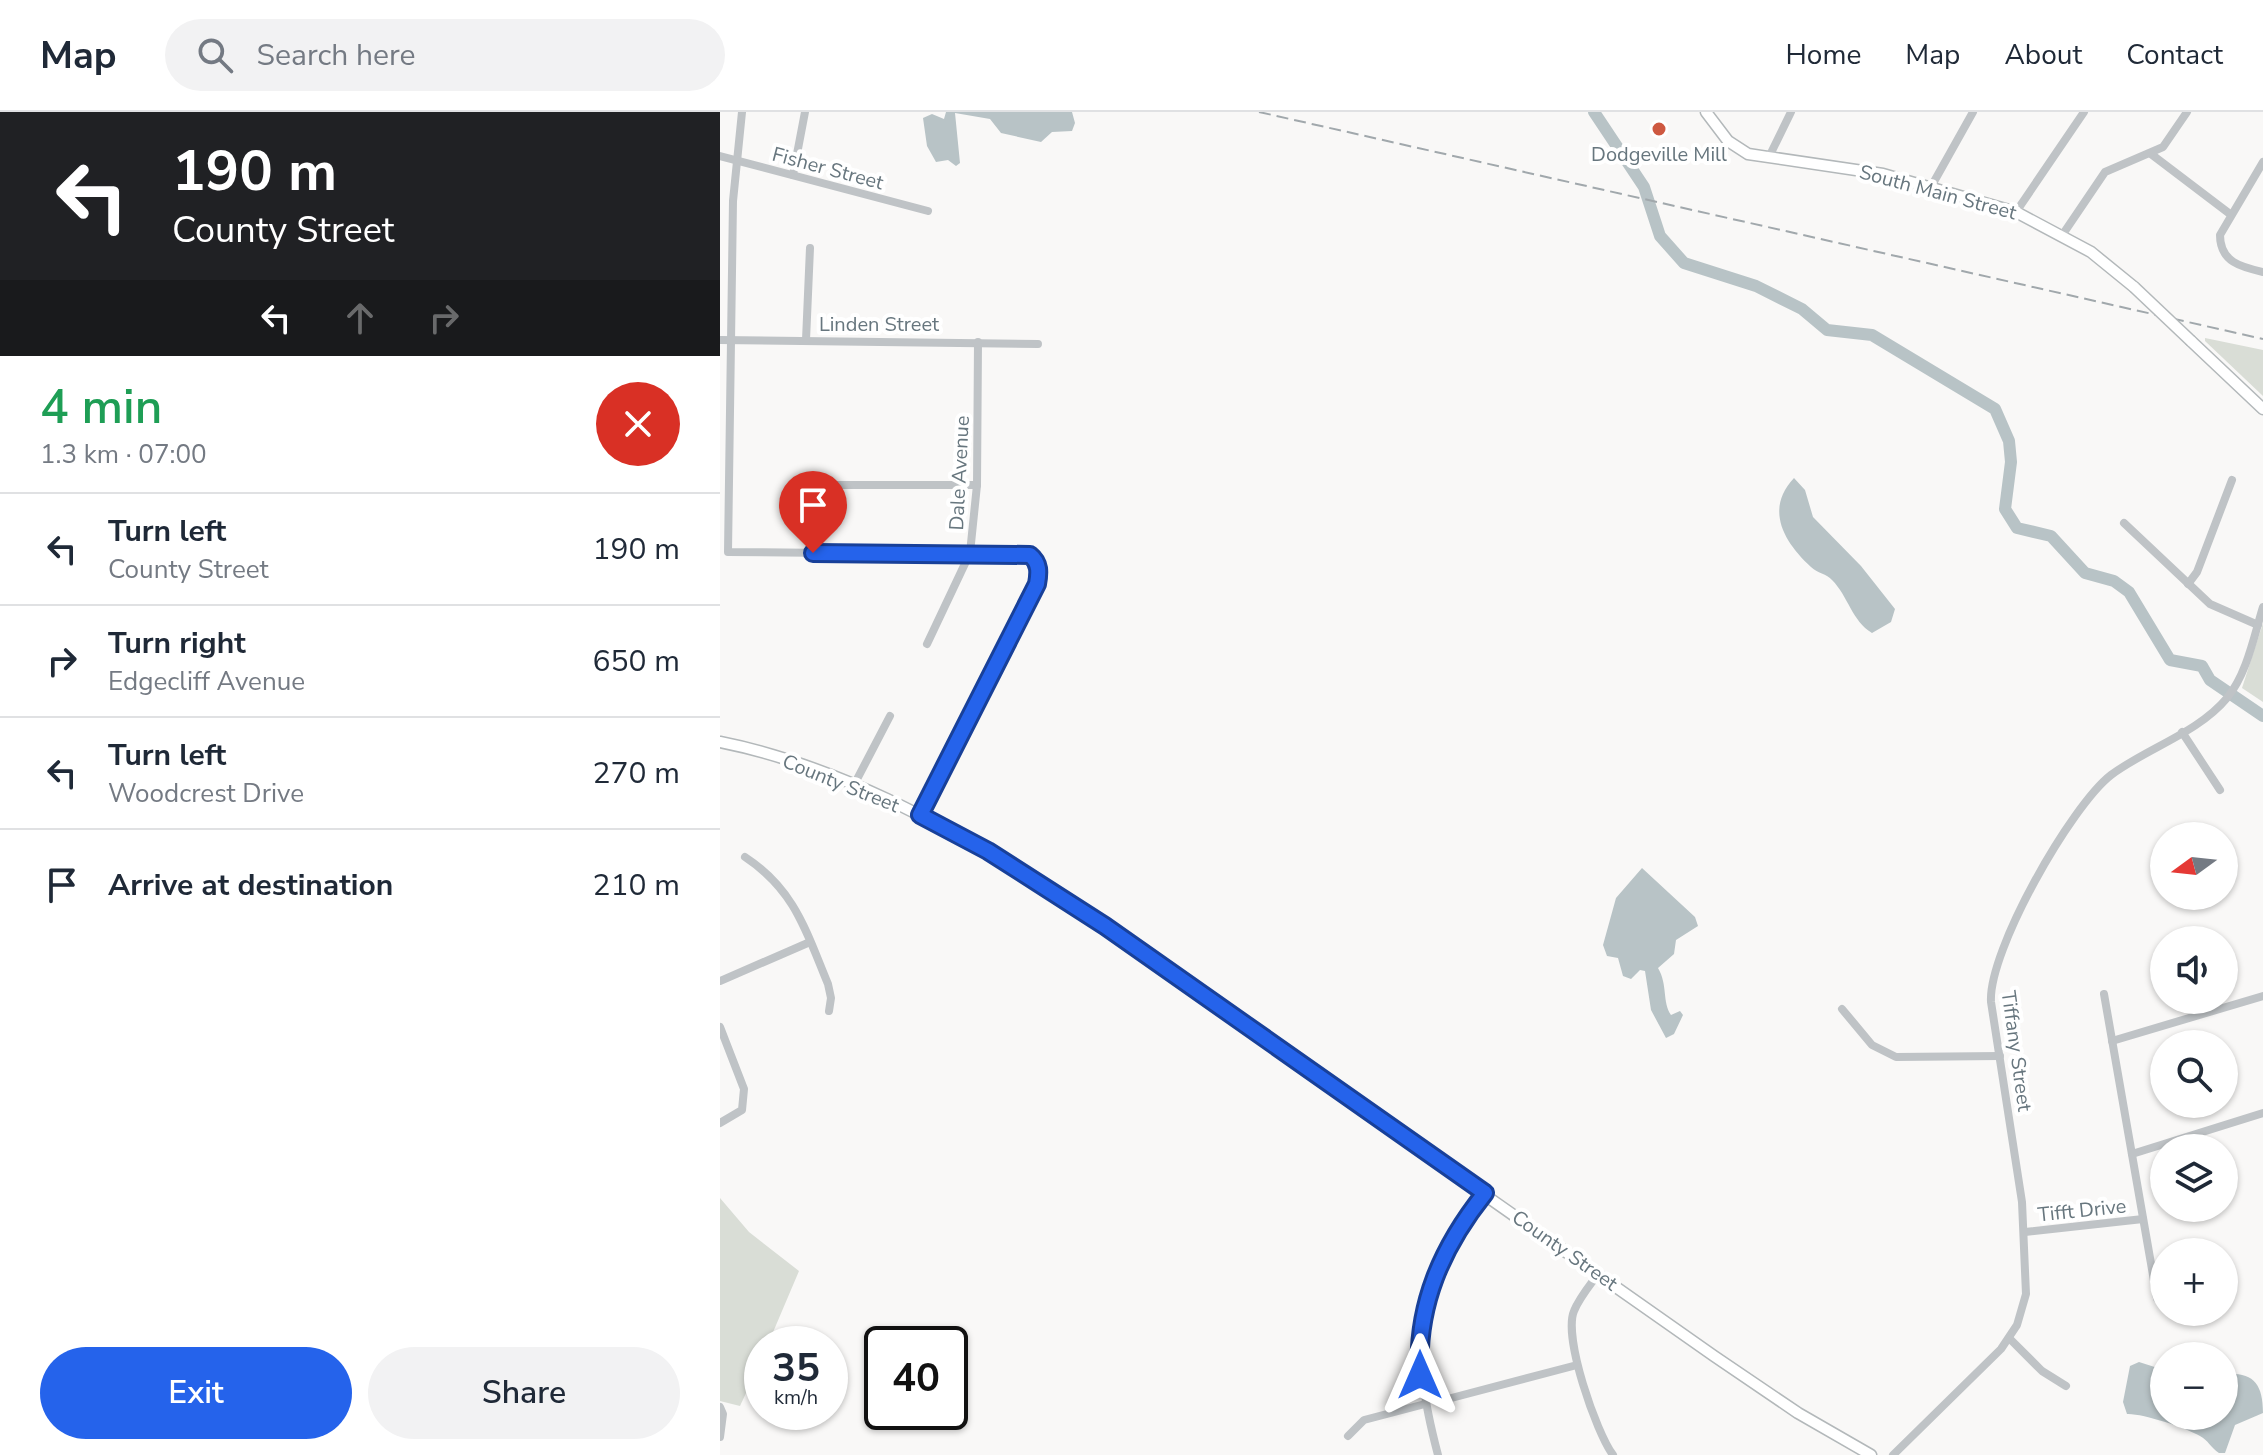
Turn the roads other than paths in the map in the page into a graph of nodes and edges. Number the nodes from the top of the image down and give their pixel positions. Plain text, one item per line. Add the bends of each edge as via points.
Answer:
1 (742, 112) edge
2 (805, 112) edge
3 (1706, 112) edge
4 (1791, 112) edge
5 (1973, 112) edge
6 (2084, 112) edge
7 (2187, 112) edge
8 (2151, 154) junction
9 (720, 156) edge
10 (1769, 157) junction
11 (736, 160) junction
12 (2263, 162) edge
13 (793, 175) junction
14 (1931, 187) junction
15 (928, 211) dead end
16 (2016, 212) junction
17 (2230, 214) junction
18 (2063, 234) junction
19 (810, 248) dead end
20 (2263, 272) edge
21 (720, 340) edge
22 (731, 340) junction
23 (806, 340) junction
24 (978, 342) junction
25 (1038, 344) dead end
26 (2263, 409) edge
27 (2232, 480) dead end
28 (838, 485) dead end
29 (977, 485) junction
30 (2124, 523) dead end
31 (970, 553) junction
32 (2188, 584) junction
33 (2263, 607) edge
34 (2258, 625) junction
35 (927, 644) dead end
36 (890, 716) dead end
37 (2182, 732) junction
38 (720, 742) edge
39 (854, 785) junction
40 (2220, 790) dead end
41 (920, 815) junction
42 (745, 857) dead end
43 (810, 942) junction
44 (720, 981) edge
45 (2104, 994) dead end
46 (2263, 996) edge
47 (1842, 1009) dead end
48 (829, 1011) dead end
49 (720, 1027) edge
50 (2112, 1041) junction
51 (2000, 1056) junction
52 (2263, 1113) edge
53 (720, 1123) edge
54 (2132, 1154) junction
55 (1485, 1193) junction
56 (2143, 1219) junction
57 (2025, 1232) junction
58 (2150, 1258) edge
59 (1598, 1274) junction
60 (2009, 1338) junction
61 (1577, 1365) junction
62 (2066, 1386) dead end
63 (1440, 1401) dead end
64 (1425, 1404) junction
65 (720, 1407) edge
66 (1348, 1436) dead end
67 (720, 1437) edge
68 (1438, 1455) edge
69 (1613, 1455) edge
70 (1871, 1455) edge
71 (1893, 1455) edge

1 - 11 street
2 - 13 street
3 - 10 main road, South Main Street via 1738,149
4 - 10 street
5 - 14 street
6 - 16 street
7 - 8 street
8 - 17 street
8 - 18 street via 2105,172
9 - 11 street, Fisher Street
10 - 14 main road, South Main Street via 1834,164
11 - 13 street, Fisher Street
11 - 22 street
12 - 17 street
13 - 15 street, Fisher Street
14 - 16 main road, South Main Street
16 - 18 main road, South Main Street
17 - 20 street via 2220,235 2223,250 2236,265
18 - 26 main road, South Main Street, bridge via 2134,287
19 - 23 street
21 - 22 street, Linden Street
22 - 23 street, Linden Street
22 - 31 street via 728,552
23 - 24 street, Linden Street
24 - 25 street, Linden Street
24 - 29 street, Dale Avenue
27 - 32 street
28 - 29 street
29 - 31 street, Dale Avenue
30 - 32 street
31 - 35 street, Dale Avenue
31 - 41 street via 1034,558 1037,584
32 - 34 street via 2223,612
33 - 34 street, Tiffany Street
34 - 37 street, Tiffany Street via 2234,688
36 - 39 street
37 - 40 street
37 - 51 street, Tiffany Street via 2093,791 2034,885 1992,979
38 - 39 main road, County Street
39 - 41 main road, County Street
41 - 55 main road, County Street via 988,851 1105,926
42 - 43 street via 789,895
43 - 44 street
43 - 48 street via 830,991
45 - 50 street
46 - 50 street
47 - 51 street via 1872,1045 1896,1057
49 - 53 street via 745,1096 742,1110
50 - 54 street
51 - 57 street, Tiffany Street
52 - 54 street
54 - 56 street
55 - 59 main road, County Street
55 - 64 street via 1461,1223 1428,1294 1419,1339
56 - 57 street, Tifft Drive
56 - 58 street
57 - 60 street, Tiffany Street via 2026,1294
59 - 61 street via 1573,1311 1570,1331
59 - 70 main road, County Street via 1765,1391
60 - 62 street
60 - 71 street, Tiffany Street
61 - 63 street
61 - 69 street
64 - 66 street via 1364,1420
64 - 68 street
65 - 67 street

